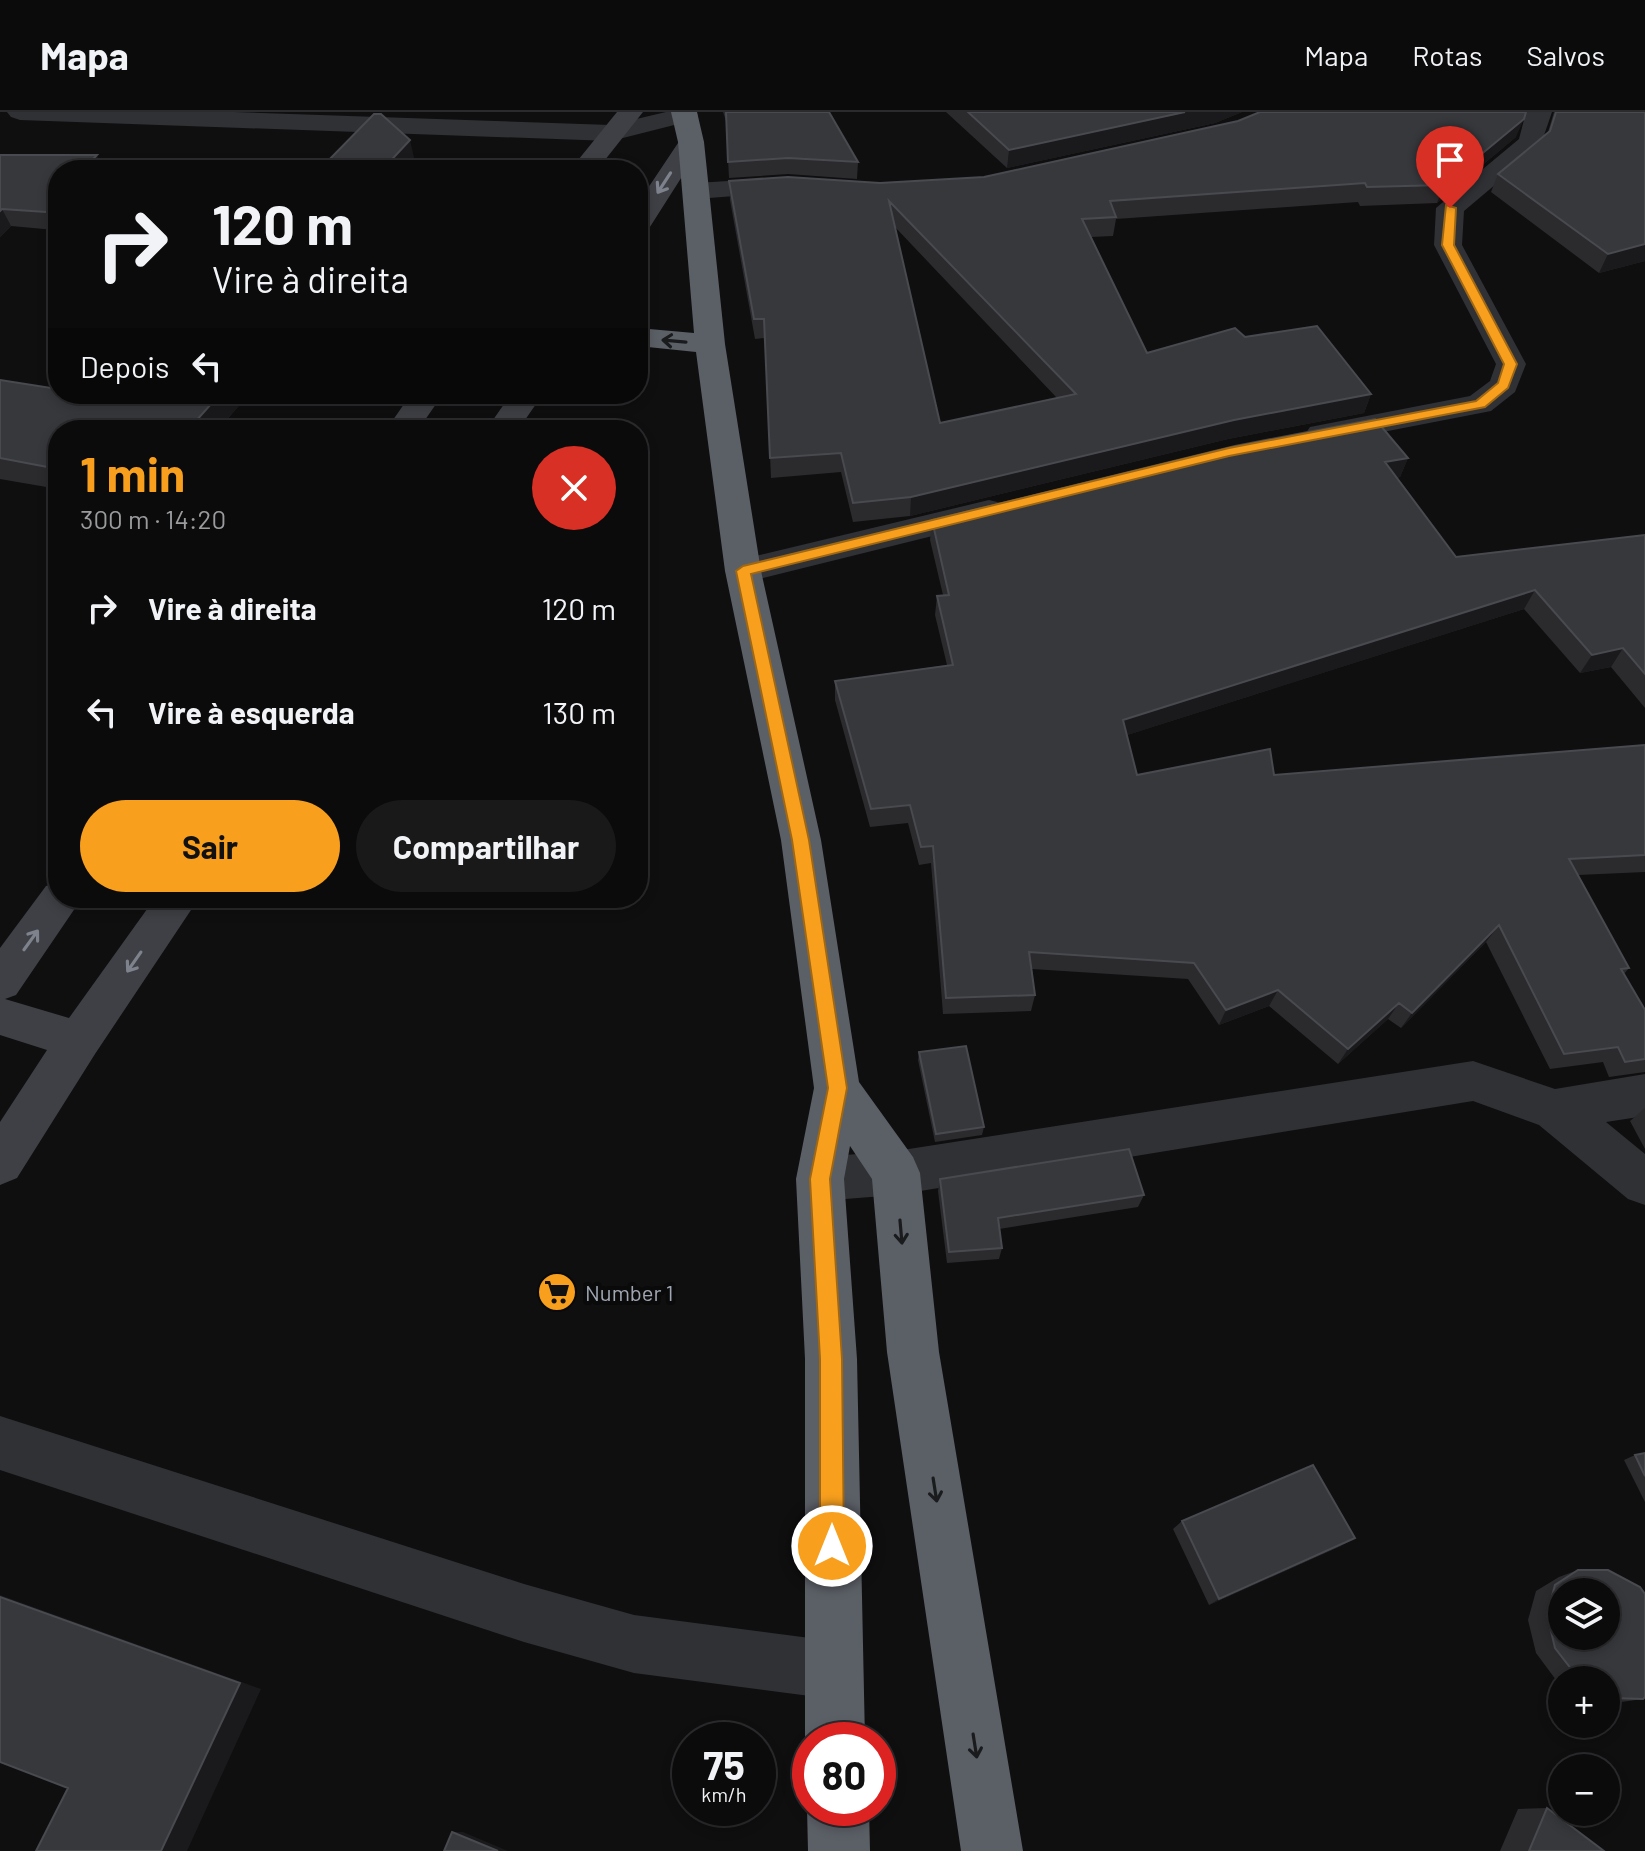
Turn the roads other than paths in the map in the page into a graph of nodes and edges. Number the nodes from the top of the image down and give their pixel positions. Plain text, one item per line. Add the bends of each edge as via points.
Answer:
1 (20, 112) edge
2 (630, 112) edge
3 (1539, 112) edge
4 (112, 113) edge
5 (687, 123) edge
6 (611, 133) junction
7 (591, 160) edge
8 (818, 187) edge
9 (696, 191) junction
10 (648, 203) edge
11 (648, 338) edge
12 (710, 344) junction
13 (1292, 440) edge
14 (1017, 504) edge
15 (743, 571) junction
16 (54, 908) edge
17 (171, 908) edge
18 (0, 982) edge
19 (0, 1016) edge
20 (79, 1040) junction
21 (837, 1088) junction
22 (1645, 1095) edge
23 (1555, 1110) junction
24 (0, 1163) edge
25 (896, 1173) junction
26 (820, 1179) junction
27 (1645, 1183) edge
28 (0, 1443) edge
29 (833, 1670) junction
30 (834, 1722) edge
31 (838, 1826) edge
32 (839, 1851) edge
33 (992, 1851) edge

1 - 4 street
2 - 6 street
3 - 13 street via 1531,142 1450,208 1448,245 1511,364 1504,385 1480,404
4 - 6 street
5 - 6 street
5 - 9 highway
5 -> 10 street
6 - 7 street
8 - 9 street
9 - 12 highway
12 -> 11 highway
12 - 15 highway
14 - 15 street
15 - 21 highway via 801,840
18 -> 16 street
17 -> 20 street
19 - 20 street
20 - 24 street
21 - 25 highway
21 - 26 highway
22 - 23 street
23 - 25 street via 1473,1081
23 - 27 street
25 - 26 street
25 -> 33 highway via 913,1352
26 - 29 highway via 831,1359
28 - 29 street via 634,1644
29 - 30 highway
31 - 32 highway

